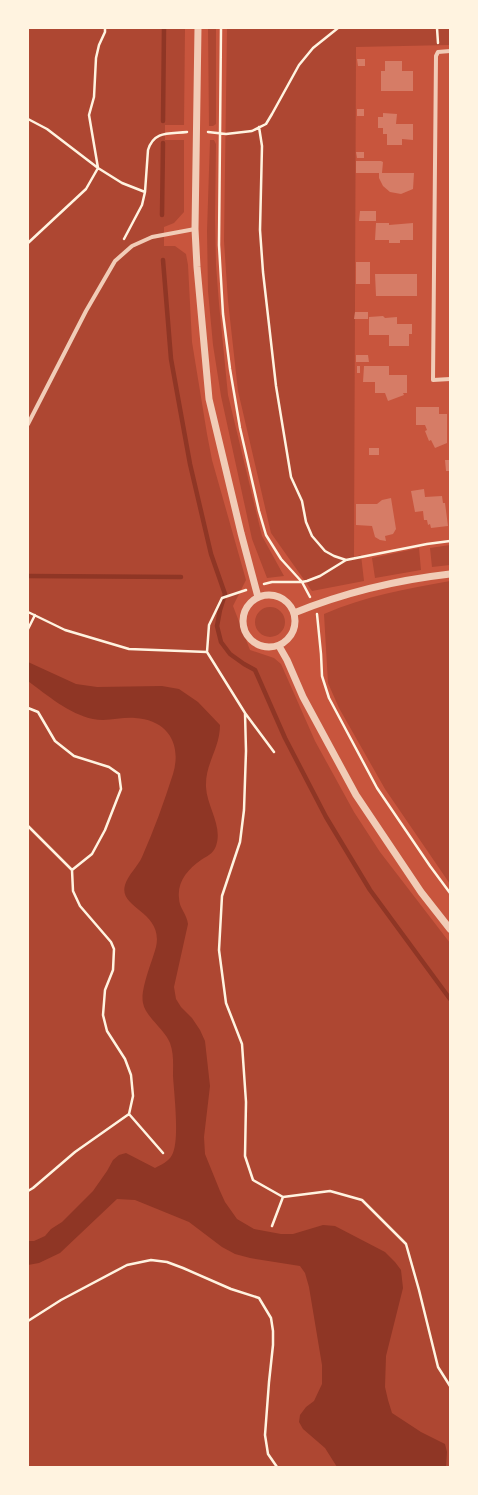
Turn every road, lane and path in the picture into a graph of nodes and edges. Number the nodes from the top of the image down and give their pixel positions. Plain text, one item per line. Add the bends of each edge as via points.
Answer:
1 (105, 28) edge
2 (198, 28) edge
3 (221, 28) edge
4 (338, 28) edge
5 (437, 28) edge
6 (450, 51) edge
7 (438, 52) junction
8 (28, 119) edge
9 (259, 127) junction
10 (196, 132) junction
11 (221, 133) junction
12 (98, 168) junction
13 (145, 192) junction
14 (195, 229) junction
15 (122, 242) dead end
16 (28, 243) edge
17 (450, 379) edge
18 (28, 424) edge
19 (450, 541) edge
20 (346, 560) junction
21 (450, 574) edge
22 (302, 582) junction
23 (225, 597) dead end
24 (258, 597) junction
25 (314, 605) junction
26 (28, 612) edge
27 (294, 613) junction
28 (35, 615) junction
29 (28, 629) edge
30 (279, 646) junction
31 (206, 652) junction
32 (28, 708) edge
33 (245, 713) junction
34 (274, 752) dead end
35 (28, 826) edge
36 (72, 870) junction
37 (450, 893) edge
38 (450, 929) edge
39 (129, 1114) junction
40 (163, 1153) dead end
41 (28, 1190) edge
42 (283, 1197) junction
43 (272, 1226) dead end
44 (28, 1322) edge
45 (450, 1386) edge
46 (277, 1467) edge

1 - 12 path via 96,58 94,97 89,114
2 - 10 street
3 - 11 path
4 - 9 path via 313,48 299,65 266,124
5 - 7 path
6 - 7 street
7 - 17 street via 433,380
8 - 12 path via 47,129
9 - 11 path via 252,131
9 - 20 path via 262,146 260,230 263,272 276,386 291,477 302,500 306,522 312,536 325,551
10 - 11 path
10 - 13 path via 160,134 150,143
10 - 14 street
11 - 22 path via 219,245 223,314 240,428 266,534 281,559
12 - 13 path via 122,183
12 - 16 path via 86,189
13 - 15 path via 142,205
14 - 18 street via 152,237 132,246 115,261 86,311
14 - 24 street via 210,399
19 - 20 path
20 - 22 path via 320,576
21 - 25 street via 395,583
22 - 25 path
23 - 31 path via 222,598 209,625
24 - 27 street via 267,595 283,599
24 - 30 street via 245,610 243,618 247,636 261,646
25 - 27 street
25 - 37 path via 318,618 322,676 329,698 377,788
26 - 28 path
27 - 30 street via 294,629 291,636
28 - 29 path
28 - 31 path via 65,630 129,649
30 - 38 street via 303,697 356,795 421,892
31 - 33 path
32 - 36 path via 38,712 55,740 74,756 109,767 119,774 121,789 104,830 92,854
33 - 34 path
33 - 42 path via 244,810 240,842 222,896 219,950 226,1003 242,1044 246,1102 245,1156 253,1180
35 - 36 path
36 - 39 path via 73,891 80,906 114,948 113,970 105,990 103,1015 107,1031 131,1074 133,1096
39 - 40 path
39 - 41 path via 75,1152
42 - 43 path
42 - 45 path via 330,1190 362,1200 406,1244 438,1367
44 - 46 path via 61,1300 115,1271 127,1265 151,1260 167,1262 259,1298 271,1318 273,1331 265,1435 268,1454

